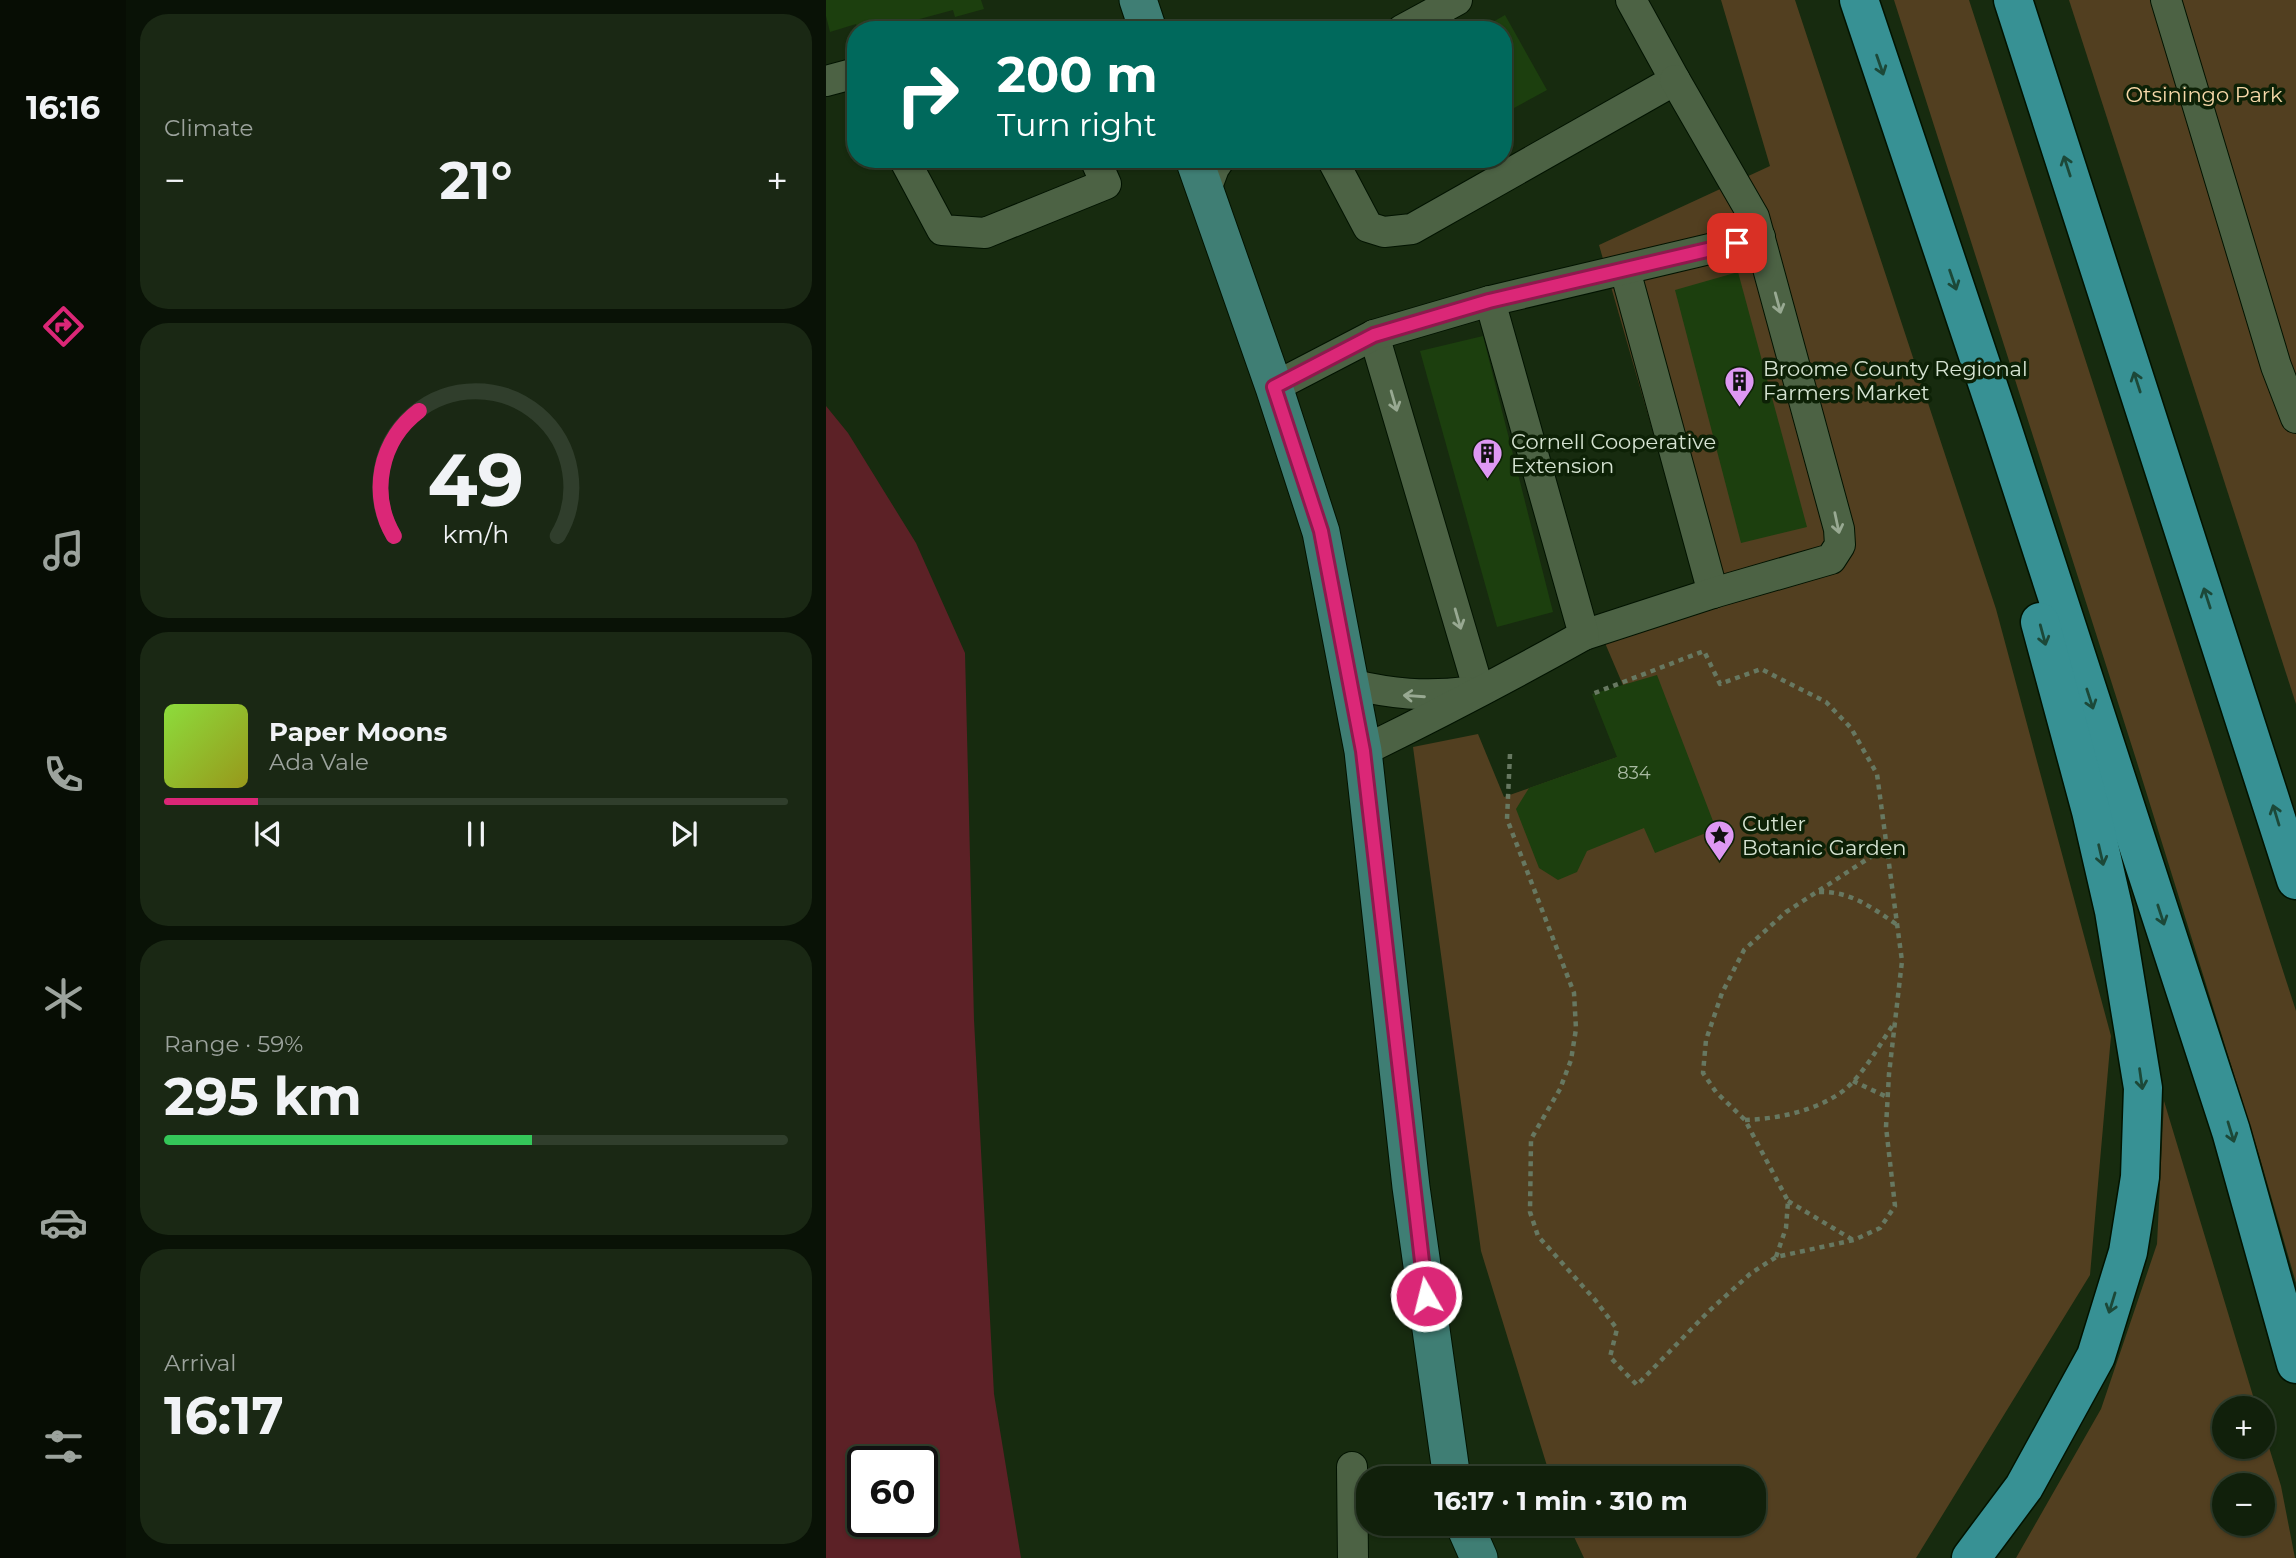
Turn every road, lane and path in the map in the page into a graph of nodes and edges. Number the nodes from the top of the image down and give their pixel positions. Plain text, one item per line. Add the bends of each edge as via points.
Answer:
1 (1138, 0) edge
2 (1457, 0) edge
3 (1631, 0) edge
4 (1858, 0) edge
5 (2013, 0) edge
6 (2166, 0) edge
7 (1145, 21) edge
8 (1418, 21) edge
9 (847, 76) edge
10 (1675, 80) junction
11 (826, 81) edge
12 (915, 168) edge
13 (1099, 168) edge
14 (1337, 168) edge
15 (1200, 175) edge
16 (1760, 237) junction
17 (1625, 270) junction
18 (1489, 301) junction
19 (1374, 335) junction
20 (1274, 387) junction
21 (2296, 418) edge
22 (2001, 425) junction
23 (1713, 593) junction
24 (1584, 635) junction
25 (1350, 684) junction
26 (1479, 691) junction
27 (1592, 694) dead end
28 (1363, 751) junction
29 (1510, 754) dead end
30 (1886, 847) junction
31 (2296, 880) edge
32 (1818, 892) junction
33 (1897, 924) junction
34 (1896, 1021) junction
35 (1853, 1081) junction
36 (1887, 1097) junction
37 (1745, 1120) junction
38 (1788, 1201) junction
39 (1854, 1240) junction
40 (1776, 1256) junction
41 (2296, 1364) edge
42 (1450, 1466) edge
43 (1352, 1467) dead end
44 (1469, 1536) edge
45 (1353, 1558) edge
46 (1479, 1558) edge
47 (1971, 1558) edge

1 - 7 main road
2 - 8 street
3 - 10 street
4 -> 22 highway
31 -> 5 highway
6 - 21 street via 2276,366
9 - 11 street
10 - 14 street via 1412,229 1384,232 1368,227
10 - 16 street via 1754,217
12 - 13 street via 942,230 985,233 1106,184
15 - 20 main road
16 - 17 street
16 -> 23 street via 1840,545 1830,559
17 - 18 street
17 - 23 street
18 - 19 street
18 - 24 street
19 - 20 street
19 -> 26 street
20 - 25 main road via 1321,531
22 -> 41 highway via 2231,1131
22 -> 47 highway via 2036,610 2114,911 2143,1088 2140,1177 2128,1252 2096,1356 2024,1487
23 - 24 street
24 - 26 street
26 -> 25 street via 1425,696
25 - 28 main road
26 - 28 street
27 - 30 path via 1704,651 1720,684 1761,669 1792,684 1826,702 1851,728 1877,775
28 - 42 main road via 1411,1187
29 - 40 path via 1507,819 1574,993 1576,1029 1571,1060 1531,1139 1530,1212 1538,1236 1617,1329 1611,1357 1637,1385 1709,1311
30 - 32 path
30 - 33 path
32 - 33 path via 1860,900
32 - 37 path via 1786,912 1744,950 1710,1028 1703,1073
33 - 34 path via 1902,961
34 - 35 path
34 - 36 path
35 - 36 path
35 - 37 path via 1811,1107 1786,1116
36 - 39 path via 1895,1206 1880,1228
37 - 38 path
38 - 39 path
38 - 40 path via 1786,1228
39 - 40 path
43 - 45 street
44 - 46 main road

